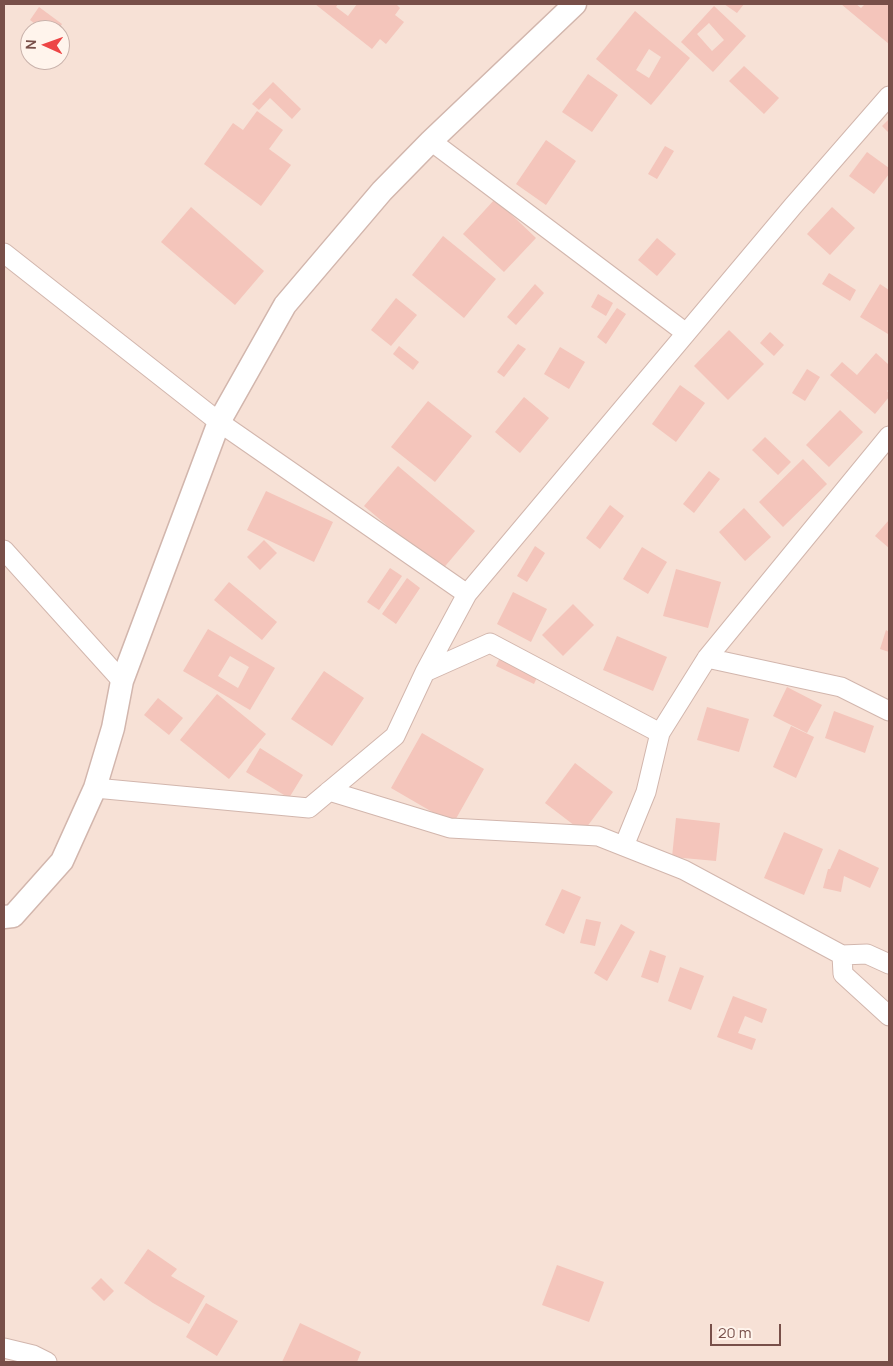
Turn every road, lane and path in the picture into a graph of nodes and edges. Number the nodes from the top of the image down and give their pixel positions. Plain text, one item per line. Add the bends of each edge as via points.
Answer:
1 (575, 4) edge
2 (889, 96) edge
3 (430, 140) junction
4 (4, 253) edge
5 (686, 333) junction
6 (219, 422) junction
7 (889, 436) edge
8 (4, 550) edge
9 (467, 594) junction
10 (707, 658) junction
11 (425, 672) junction
12 (122, 681) junction
13 (889, 711) edge
14 (660, 734) junction
15 (95, 788) junction
16 (329, 791) junction
17 (624, 846) junction
18 (4, 917) edge
19 (842, 955) junction
20 (889, 964) edge
21 (889, 1016) edge
22 (4, 1348) edge
23 (47, 1362) edge

1 - 3 street
2 - 5 street
3 - 5 street
3 - 6 street via 285,305
4 - 6 street
5 - 9 street
6 - 9 street
6 - 12 street
7 - 10 street
8 - 12 street
9 - 11 street
10 - 13 street via 841,687
10 - 14 street
11 - 14 street via 490,643
11 - 16 street via 395,736
12 - 15 street via 113,728
14 - 17 street via 646,792
15 - 16 street via 309,808
15 - 18 street via 62,861 14,916
16 - 17 street via 450,828 598,836
17 - 19 street via 684,870
19 - 20 street via 867,954
19 - 21 street via 843,974
22 - 23 street

